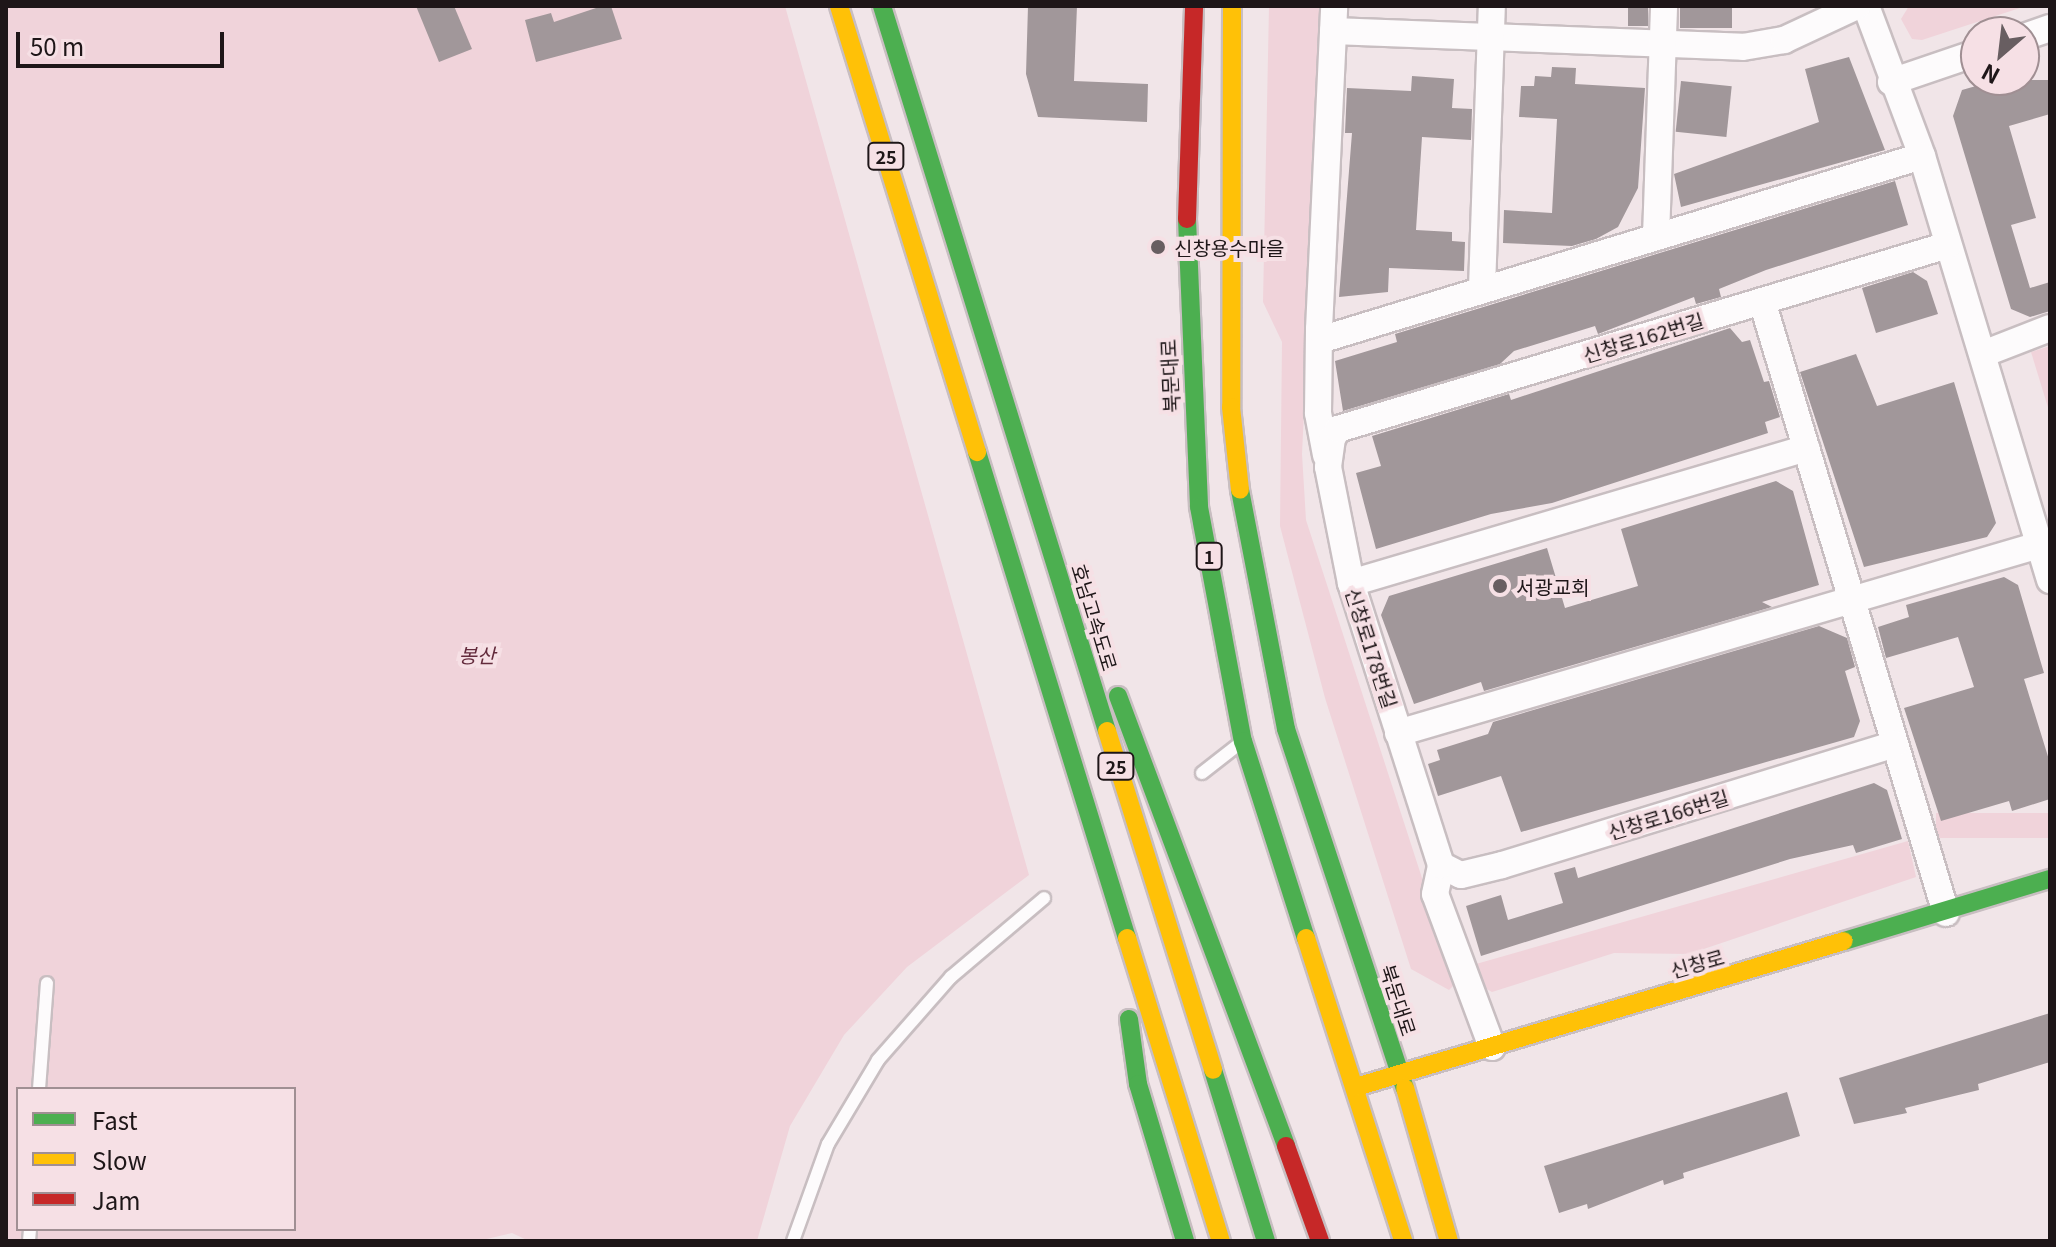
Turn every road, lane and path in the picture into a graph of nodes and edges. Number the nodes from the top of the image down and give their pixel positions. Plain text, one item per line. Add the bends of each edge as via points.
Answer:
1 (839, 6) edge
2 (882, 6) edge
3 (1194, 6) edge
4 (1232, 6) edge
5 (1492, 6) edge
6 (1664, 6) edge
7 (1857, 6) edge
8 (1866, 6) edge
9 (1334, 19) edge
10 (1491, 36) junction
11 (1664, 45) junction
12 (1960, 58) edge
13 (1891, 82) junction
14 (1922, 156) junction
15 (1656, 237) junction
16 (1948, 245) junction
17 (1482, 288) junction
18 (1762, 301) junction
19 (2050, 328) edge
20 (1320, 340) junction
21 (1983, 354) junction
22 (1328, 421) junction
23 (1806, 448) junction
24 (2039, 545) junction
25 (1061, 579) junction
26 (2050, 580) edge
27 (1351, 583) junction
28 (1853, 602) junction
29 (1398, 733) junction
30 (1250, 739) junction
31 (1895, 744) junction
32 (1202, 773) dead end
33 (1441, 865) junction
34 (2050, 879) edge
35 (1044, 898) dead end
36 (1113, 901) junction
37 (1946, 913) junction
38 (47, 983) dead end
39 (1492, 1047) junction
40 (1401, 1073) junction
41 (39, 1087) edge
42 (1356, 1087) junction
43 (793, 1241) edge
44 (1185, 1241) edge
45 (1221, 1241) edge
46 (1266, 1241) edge
47 (1320, 1241) edge
48 (1403, 1241) edge
49 (1449, 1241) edge

1 - 36 main road, 25
2 - 25 main road, 호남고속도로 / 25
3 - 30 main road, 북문대로 / 1 via 1186,247 1190,390 1199,507
4 - 40 main road, 북문대로 / 1 via 1231,407 1245,529 1279,731
5 - 10 street
6 - 11 street
7 - 11 street via 1784,40 1743,47
8 - 13 street
9 - 10 street
9 - 20 street, 신창로178번길
10 - 11 street
10 - 17 street
11 - 15 street
12 - 13 street
13 - 14 street
14 - 15 street
14 - 16 street
15 - 17 street
16 - 18 street, 신창로162번길
16 - 21 street
17 - 20 street
18 - 22 street, 신창로162번길
18 - 23 street
19 - 21 street
20 - 22 street, 신창로178번길
21 - 24 street
22 - 27 street, 신창로178번길 via 1326,455
23 - 27 street
23 - 28 street
24 - 26 street
24 - 28 street
25 - 46 main road, 호남고속도로 / 25
25 - 47 main road via 1141,744
27 - 29 street, 신창로178번길
28 - 29 street
28 - 31 street
29 - 33 street, 신창로178번길
30 - 32 lane
30 - 42 main road, 북문대로 / 1
31 - 33 street, 신창로166번길 via 1502,865 1461,875
31 - 37 street
33 - 39 street via 1435,894
34 - 37 main road, 신창로
35 - 43 lane via 951,977 878,1060 828,1144
36 - 44 main road via 1138,1084
36 - 45 main road, 25
37 - 39 main road, 신창로
38 - 41 lane
39 - 40 main road, 신창로
40 - 42 main road, 신창로
40 - 49 main road, 북문대로 / 1
42 - 48 main road, 북문대로 / 1

